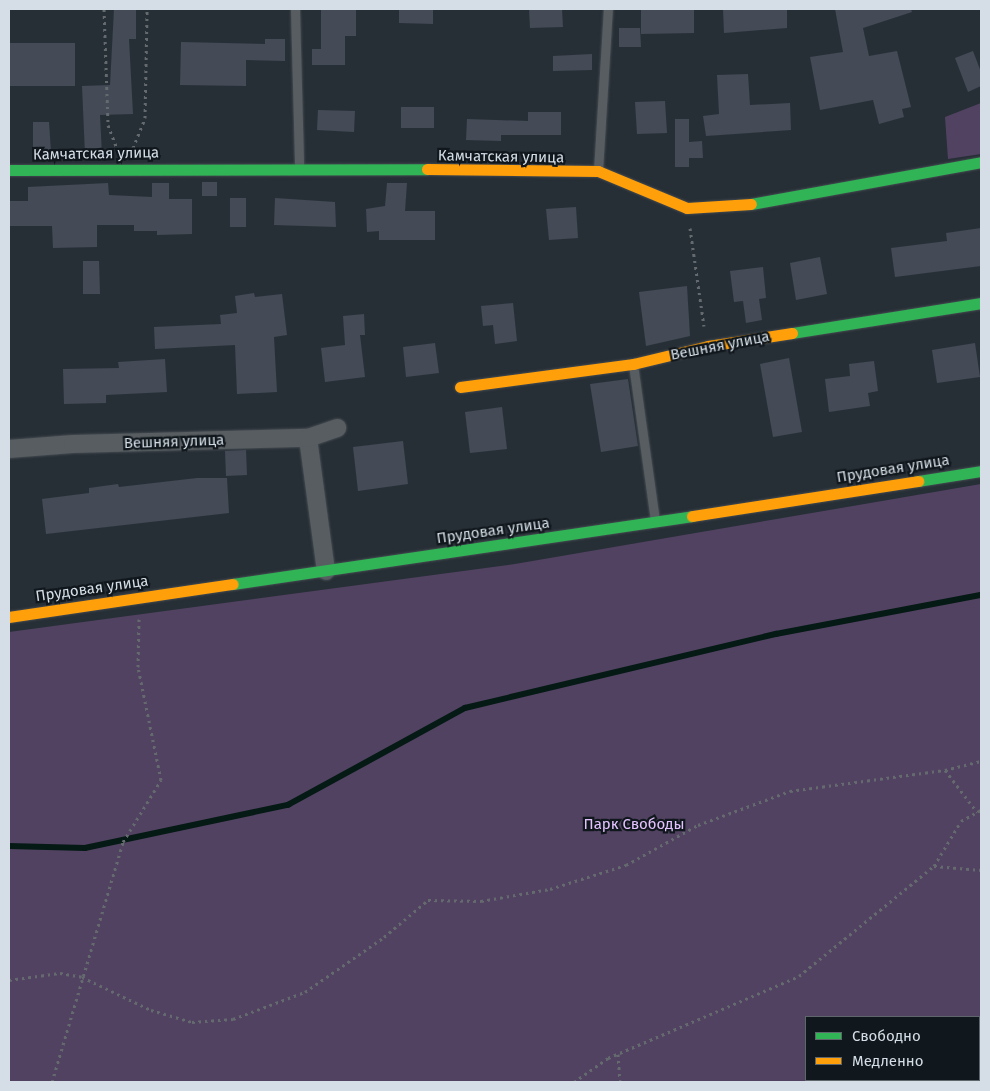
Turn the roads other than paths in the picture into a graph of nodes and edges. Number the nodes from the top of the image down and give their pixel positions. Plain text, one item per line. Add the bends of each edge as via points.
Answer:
1 (295, 9) edge
2 (608, 9) edge
3 (981, 162) edge
4 (300, 167) junction
5 (9, 170) edge
6 (598, 171) junction
7 (981, 303) edge
8 (633, 364) junction
9 (460, 388) dead end
10 (337, 428) dead end
11 (308, 438) junction
12 (9, 449) edge
13 (981, 471) edge
14 (655, 522) junction
15 (326, 571) junction
16 (9, 616) edge

1 - 4 lane
2 - 6 lane
3 - 6 street, Камчатская улица via 768,203 687,208
4 - 5 street, Камчатская улица
4 - 6 street, Камчатская улица
7 - 8 street, Вешняя улица via 708,346
8 - 9 street, Вешняя улица
8 - 14 lane
10 - 11 street, Вешняя улица
11 - 12 street, Вешняя улица via 73,444
11 - 15 street
13 - 14 street, Прудовая улица
14 - 15 street, Прудовая улица
15 - 16 street, Прудовая улица

